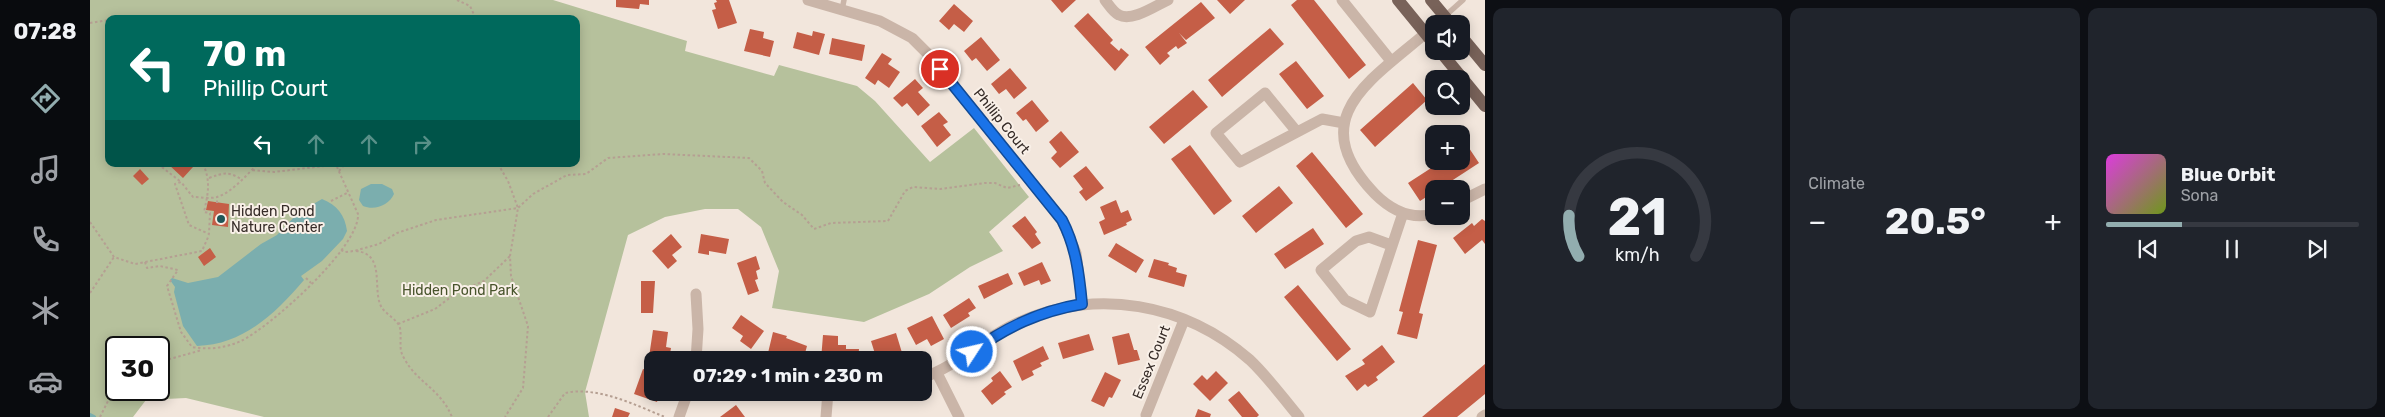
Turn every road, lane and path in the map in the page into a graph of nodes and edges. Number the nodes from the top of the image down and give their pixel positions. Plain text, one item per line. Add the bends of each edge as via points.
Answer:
1 (457, 0) edge
2 (808, 0) edge
3 (1105, 0) edge
4 (1168, 0) edge
5 (1342, 0) edge
6 (1398, 0) edge
7 (1431, 0) edge
8 (1463, 0) edge
9 (843, 5) edge
10 (474, 15) edge
11 (1435, 15) edge
12 (1448, 15) edge
13 (1425, 17) edge
14 (105, 20) edge
15 (90, 22) edge
16 (1425, 35) edge
17 (1470, 46) edge
18 (1447, 60) edge
19 (1391, 61) junction
20 (1485, 64) edge
21 (1485, 106) edge
22 (1344, 123) junction
23 (1297, 132) junction
24 (162, 167) edge
25 (204, 167) edge
26 (254, 167) edge
27 (315, 167) edge
28 (337, 167) edge
29 (342, 167) edge
30 (500, 167) edge
31 (251, 170) junction
32 (339, 171) junction
33 (209, 178) junction
34 (241, 179) junction
35 (181, 182) junction
36 (1032, 182) junction
37 (1485, 189) edge
38 (347, 193) junction
39 (1470, 196) edge
40 (207, 197) junction
41 (217, 197) junction
42 (331, 201) dead end
43 (217, 202) dead end
44 (518, 208) junction
45 (1403, 213) junction
46 (1425, 216) edge
47 (90, 222) edge
48 (209, 234) junction
49 (1391, 245) junction
50 (341, 250) junction
51 (202, 251) junction
52 (354, 251) junction
53 (200, 255) dead end
54 (510, 256) junction
55 (114, 257) junction
56 (145, 262) junction
57 (306, 278) dead end
58 (311, 283) junction
59 (90, 294) edge
60 (696, 294) dead end
61 (1082, 304) junction
62 (1184, 320) junction
63 (398, 324) junction
64 (205, 349) junction
65 (697, 351) edge
66 (170, 359) edge
67 (937, 373) junction
68 (932, 375) edge
69 (108, 401) edge
70 (685, 401) edge
71 (827, 401) edge
72 (1146, 415) dead end
73 (100, 417) edge
74 (452, 417) edge
75 (504, 417) edge
76 (548, 417) edge
77 (665, 417) edge
78 (679, 417) edge
79 (826, 417) edge
80 (959, 417) edge
81 (1299, 417) edge

1 - 10 path via 470,6
2 - 9 street, Phillip Court
3 - 4 street via 1115,12 1126,17
5 - 19 street
6 - 13 main road
7 - 11 main road
8 - 12 lane
9 - 36 street, Phillip Court via 912,38
14 - 15 path
16 - 19 street
17 - 20 main road
18 - 21 main road
19 - 22 street via 1358,94
22 - 23 street via 1322,119
22 - 45 street via 1344,145 1351,163 1383,202
23 - 23 street via 1240,162 1216,133 1265,93
24 - 35 path
25 - 33 path
26 - 31 path
27 - 31 path via 274,172
28 - 32 path
29 - 32 path
30 - 44 path
31 - 34 path
32 - 38 path
33 - 34 path via 225,172
33 - 40 path
34 - 41 path
35 - 40 path via 193,196
35 - 48 path via 175,184 189,225
36 - 44 path via 1007,188 985,182 940,189 913,187 904,191 888,222 832,223 814,229 802,215 782,202 765,183 762,171 749,158 663,154 608,158 586,174 568,175 542,189
36 - 61 street, Phillip Court via 1072,238
37 - 39 street
38 - 42 path
38 - 50 path via 358,218 357,226
40 - 41 path
40 - 48 path via 204,212 210,213
41 - 43 path
44 - 52 path via 436,220 397,232 379,244
44 - 54 path
45 - 46 street
45 - 49 street
47 - 55 path
48 - 51 path
49 - 49 street via 1370,312 1345,300 1321,270 1356,241 1368,237
50 - 52 path
50 - 58 path
51 - 53 path
51 - 56 path
52 - 63 path via 366,254 375,264 381,306
54 - 63 path via 484,281 456,293 434,309
54 - 75 path via 510,276 528,326 528,344 523,388
55 - 56 path via 135,264
55 - 59 path
56 - 64 path via 147,268 166,266 178,270 166,286 170,299 185,339 192,347
57 - 58 path
58 - 64 path via 276,318 240,341
60 - 65 street
61 - 62 street via 1136,306
61 - 67 street via 1038,314 1016,323
62 - 72 street, Essex Court
62 - 81 street via 1214,334 1250,361
63 - 74 path via 403,357 418,376 440,394
64 - 66 path
67 - 68 street
67 - 80 street
69 - 73 path
70 - 78 street
71 - 79 street
76 - 77 path via 565,393 580,390

